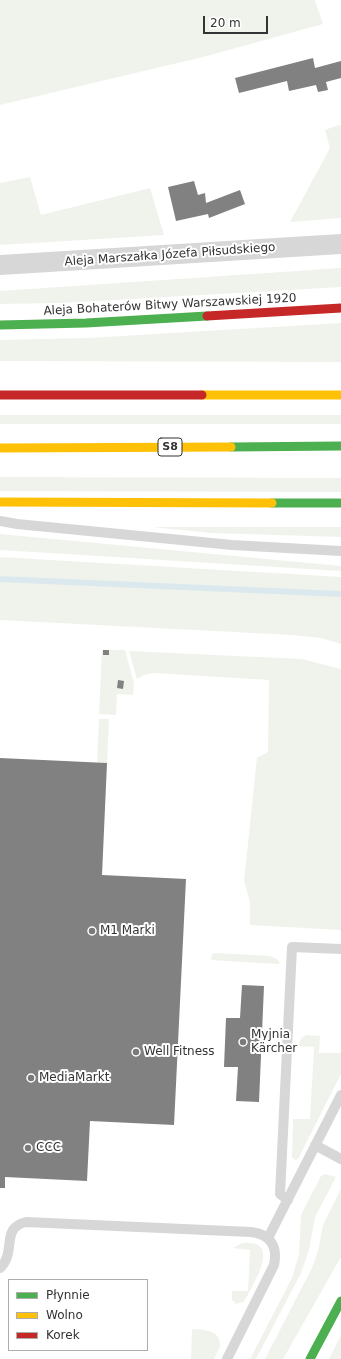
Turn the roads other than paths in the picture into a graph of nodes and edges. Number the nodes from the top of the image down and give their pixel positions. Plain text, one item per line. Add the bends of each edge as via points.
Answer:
1 (341, 244) edge
2 (0, 265) edge
3 (341, 308) edge
4 (0, 325) edge
5 (0, 391) edge
6 (0, 395) edge
7 (43, 395) junction
8 (341, 395) edge
9 (341, 446) edge
10 (0, 448) edge
11 (0, 502) edge
12 (341, 503) edge
13 (0, 521) edge
14 (341, 551) edge
15 (341, 949) edge
16 (341, 1095) edge
17 (315, 1145) junction
18 (341, 1159) edge
19 (288, 1200) junction
20 (268, 1238) junction
21 (0, 1268) edge
22 (341, 1301) edge
23 (227, 1359) edge
24 (310, 1359) edge

1 - 2 street, Aleja Marszałka Józefa Piłsudskiego
3 - 4 main road, Aleja Bohaterów Bitwy Warszawskiej 1920 via 86,323
5 - 7 main road
6 - 7 main road
7 - 8 main road
9 - 10 main road, S8
11 - 12 main road
13 - 14 lane via 232,545
15 - 19 lane via 292,947 280,1194
16 - 17 lane
17 - 18 lane
17 - 19 lane
19 - 20 lane
20 - 21 lane via 252,1232 26,1222 13,1228 9,1254
20 - 23 lane via 275,1251 274,1265
22 - 24 main road

